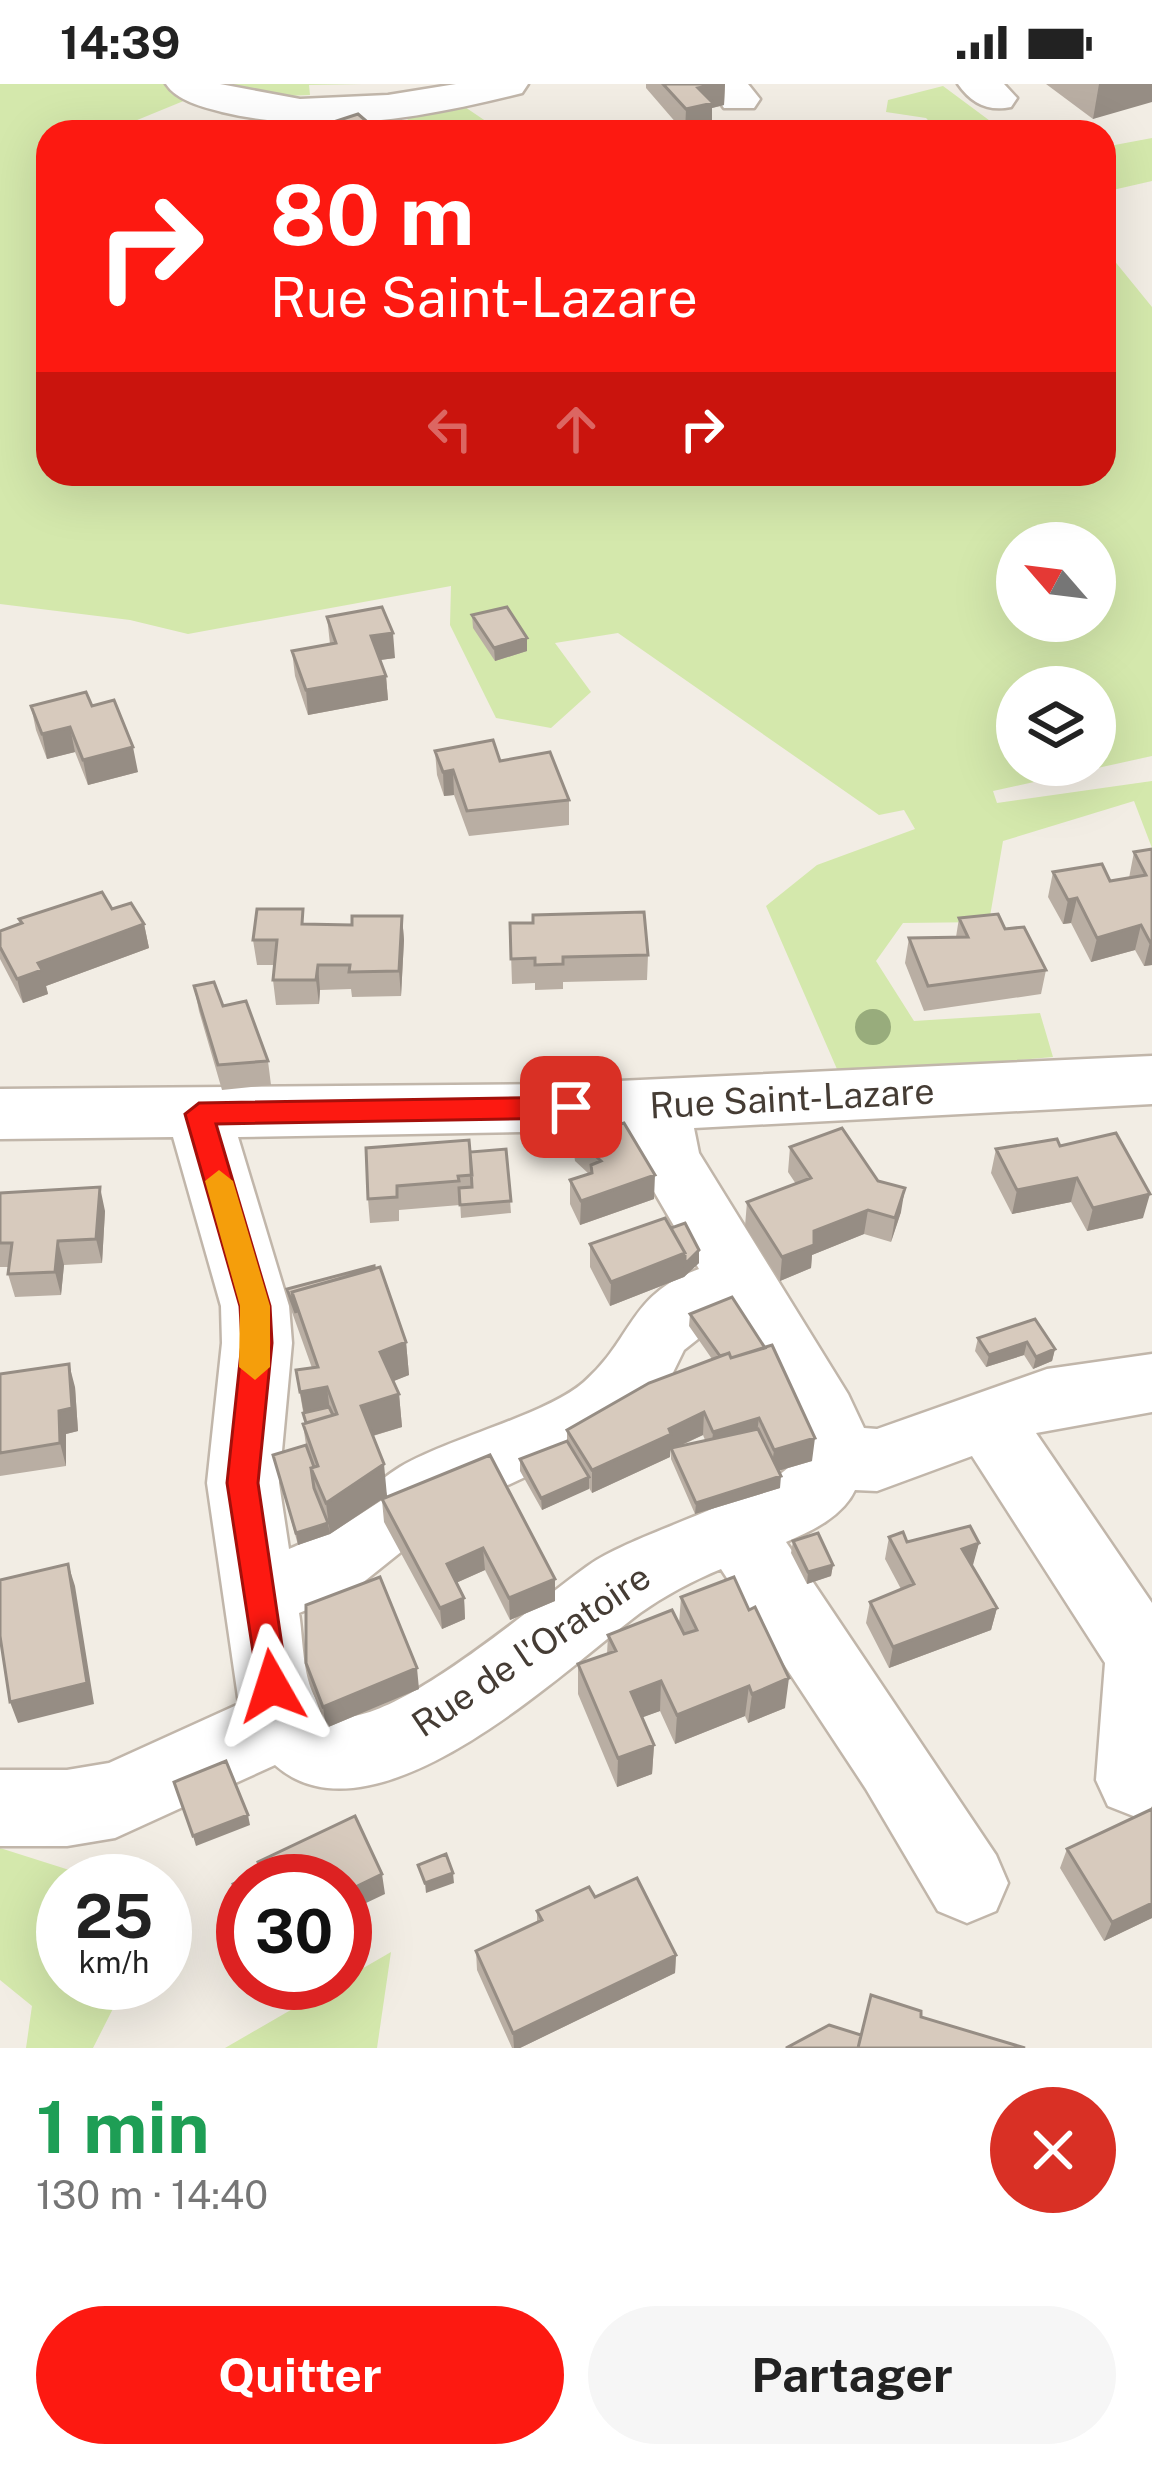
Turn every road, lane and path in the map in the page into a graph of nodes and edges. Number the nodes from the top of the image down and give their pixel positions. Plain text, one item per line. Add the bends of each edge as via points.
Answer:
1 (186, 84) edge
2 (508, 84) edge
3 (255, 109) junction
4 (233, 120) edge
5 (1152, 1080) edge
6 (658, 1105) junction
7 (0, 1114) edge
8 (199, 1114) junction
9 (740, 1282) junction
10 (1152, 1383) edge
11 (989, 1422) junction
12 (830, 1458) junction
13 (738, 1532) junction
14 (262, 1592) junction
15 (284, 1722) junction
16 (1136, 1780) dead end
17 (0, 1808) edge
18 (967, 1882) dead end

1 - 3 street
2 - 3 street via 351,110
3 - 4 street
5 - 6 street, Rue Saint-Lazare
6 - 8 street, Rue Saint-Lazare
6 - 9 street via 667,1157
7 - 8 street, Rue Saint-Lazare
8 - 14 street via 255,1306 243,1483
9 - 12 street via 823,1415 834,1445
9 - 14 street via 692,1300 605,1407 426,1489 325,1569
10 - 11 street via 1047,1399
11 - 12 street via 877,1460
11 - 16 street via 1144,1656
12 - 13 street, Rue de l'Oratoire via 824,1480
13 - 15 street, Rue de l'Oratoire via 680,1552 616,1588 540,1652 413,1733 352,1752 316,1750
13 - 18 street
14 - 15 street
15 - 17 street via 115,1800

